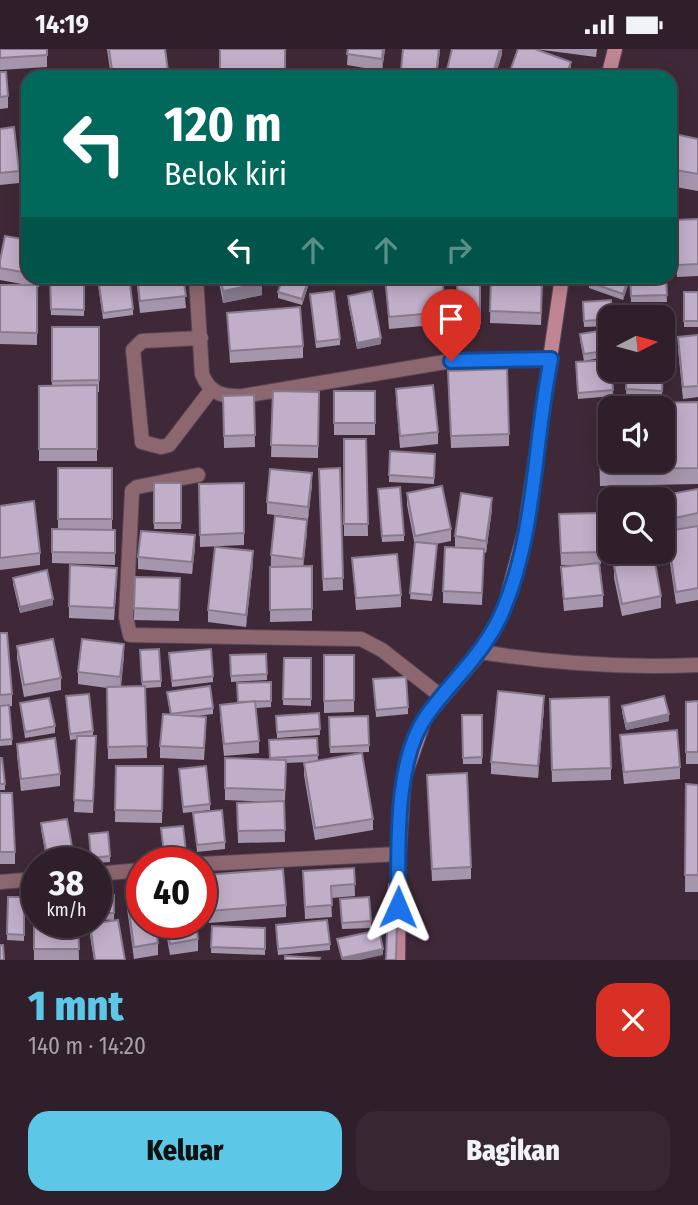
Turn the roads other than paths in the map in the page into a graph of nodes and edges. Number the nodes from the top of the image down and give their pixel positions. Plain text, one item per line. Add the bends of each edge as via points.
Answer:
1 (615, 49) edge
2 (610, 70) edge
3 (197, 284) edge
4 (561, 284) edge
5 (201, 338) junction
6 (551, 359) junction
7 (212, 390) junction
8 (198, 475) dead end
9 (481, 652) junction
10 (698, 665) edge
11 (442, 697) junction
12 (399, 854) junction
13 (217, 864) edge
14 (21, 880) edge
15 (0, 882) edge
16 (398, 960) edge

1 - 2 street
3 - 5 street
4 - 6 street
5 - 7 street via 202,374
5 - 7 street via 136,344 142,442 169,445
6 - 7 street via 451,361 243,396
6 - 9 street via 515,575 504,609
8 - 11 street via 132,491 126,617 130,635 361,639
9 - 10 street via 624,668
9 - 11 street
11 - 12 street via 425,718 410,754
12 - 13 street
12 - 16 street
14 - 15 street

